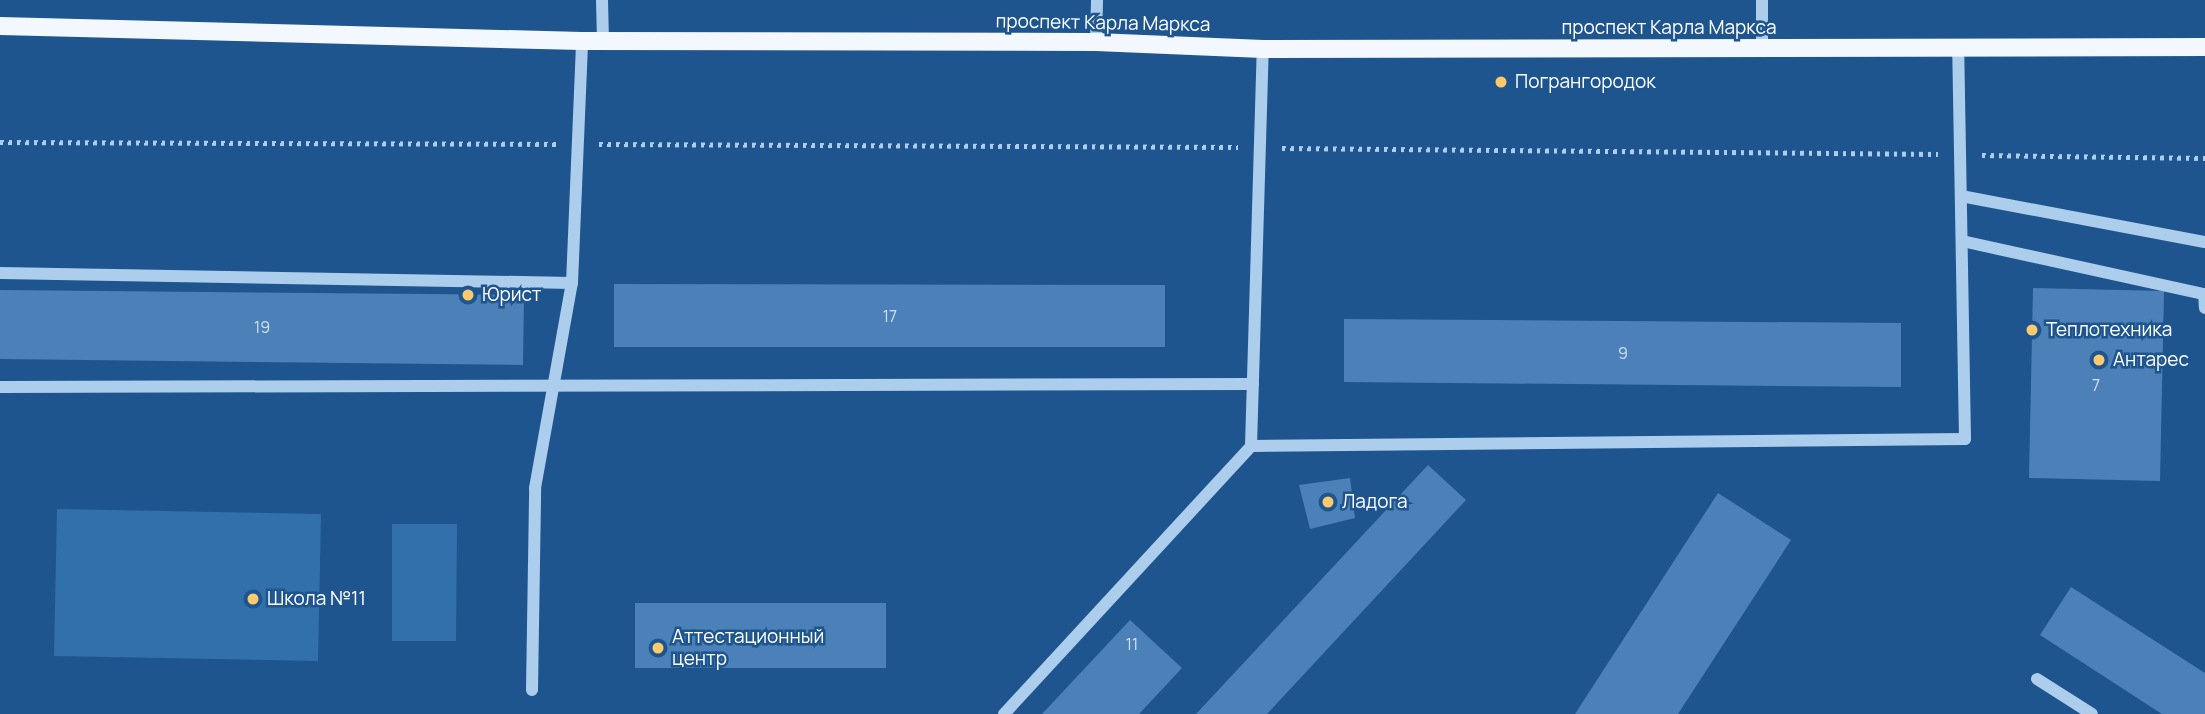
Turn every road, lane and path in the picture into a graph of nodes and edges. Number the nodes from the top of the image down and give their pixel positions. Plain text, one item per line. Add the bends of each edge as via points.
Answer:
1 (601, 0) edge
2 (1097, 0) edge
3 (1762, 0) edge
4 (0, 26) edge
5 (582, 41) junction
6 (603, 41) junction
7 (1096, 42) junction
8 (2205, 47) edge
9 (1762, 48) junction
10 (1958, 48) junction
11 (1263, 49) junction
12 (0, 142) edge
13 (578, 144) junction
14 (1260, 148) junction
15 (1960, 154) junction
16 (2205, 158) edge
17 (1961, 196) junction
18 (1962, 241) junction
19 (2205, 242) edge
20 (0, 273) edge
21 (572, 284) junction
22 (2205, 308) edge
23 (1253, 384) junction
24 (553, 386) junction
25 (0, 387) edge
26 (1251, 446) junction
27 (2037, 679) dead end
28 (532, 690) dead end
29 (1004, 714) edge
30 (2092, 714) edge

1 - 6 street
2 - 7 street
3 - 9 street
4 - 5 main road, проспект Карла Маркса
5 - 6 main road, проспект Карла Маркса
5 - 13 street
6 - 7 main road, проспект Карла Маркса
7 - 11 main road, проспект Карла Маркса
8 - 10 main road, проспект Карла Маркса
9 - 10 main road, проспект Карла Маркса
9 - 11 main road, проспект Карла Маркса
10 - 15 street
11 - 14 street
12 - 13 path
13 - 14 path
13 - 21 street
14 - 15 path
14 - 23 street
15 - 16 path
15 - 17 street
17 - 18 street
17 - 19 street
18 - 22 street via 2204,294
18 - 26 street via 1965,439
20 - 21 street
21 - 24 street
23 - 24 street
23 - 26 street
24 - 25 street
24 - 28 street via 535,488
26 - 29 street
27 - 30 street

